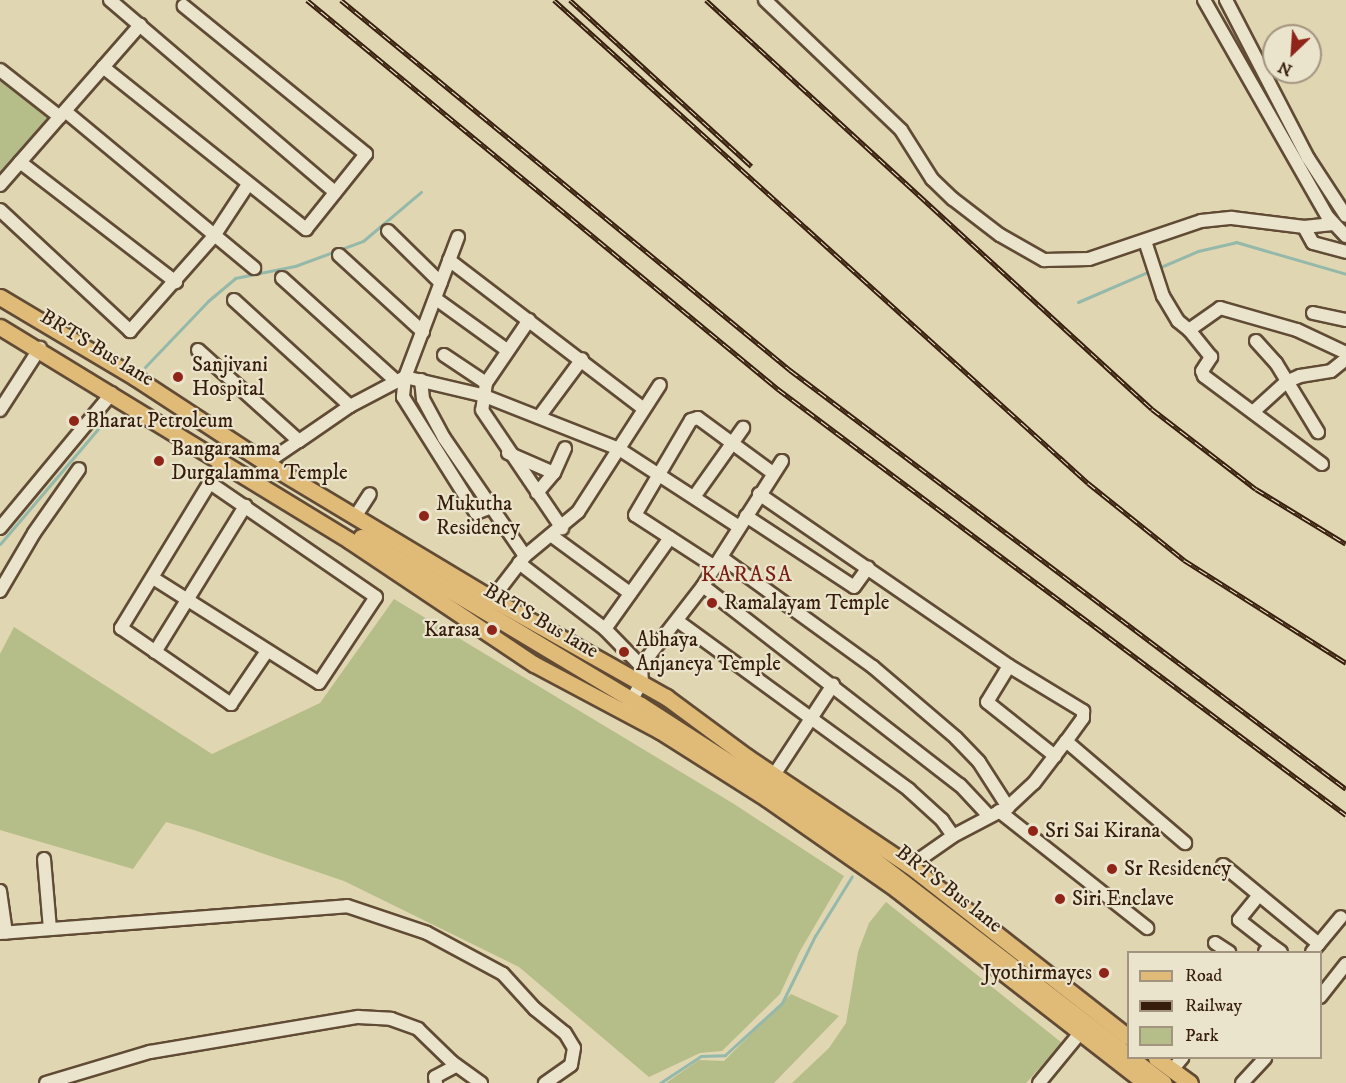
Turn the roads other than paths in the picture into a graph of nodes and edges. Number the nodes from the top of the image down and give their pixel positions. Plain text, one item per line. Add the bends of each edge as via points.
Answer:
1 (110, 0) edge
2 (765, 0) edge
3 (1204, 0) edge
4 (1226, 0) edge
5 (184, 6) dead end
6 (140, 26) junction
7 (103, 68) junction
8 (0, 70) edge
9 (63, 114) junction
10 (20, 162) junction
11 (0, 185) edge
12 (248, 186) junction
13 (335, 192) junction
14 (0, 210) edge
15 (1346, 216) edge
16 (1333, 224) junction
17 (1304, 227) junction
18 (388, 231) dead end
19 (214, 236) junction
20 (1346, 236) edge
21 (458, 237) dead end
22 (1145, 241) junction
23 (1346, 252) edge
24 (339, 255) dead end
25 (452, 263) junction
26 (254, 268) dead end
27 (282, 278) dead end
28 (176, 282) junction
29 (441, 283) junction
30 (0, 297) edge
31 (234, 300) dead end
32 (438, 300) junction
33 (1313, 313) dead end
34 (0, 315) edge
35 (529, 320) junction
36 (1346, 320) edge
37 (0, 327) edge
38 (1189, 330) junction
39 (423, 332) junction
40 (1256, 341) dead end
41 (40, 348) junction
42 (507, 350) junction
43 (198, 351) dead end
44 (1346, 353) edge
45 (444, 355) dead end
46 (582, 359) junction
47 (1346, 359) edge
48 (410, 379) junction
49 (1287, 382) junction
50 (660, 385) dead end
51 (484, 389) junction
52 (112, 393) junction
53 (350, 406) junction
54 (644, 408) junction
55 (0, 410) edge
56 (1253, 412) junction
57 (539, 417) junction
58 (743, 428) dead end
59 (1318, 432) dead end
60 (298, 441) junction
61 (732, 442) junction
62 (565, 448) dead end
63 (619, 449) junction
64 (508, 453) junction
65 (223, 461) junction
66 (782, 461) dead end
67 (266, 463) junction
68 (1322, 464) dead end
69 (79, 469) dead end
70 (554, 473) junction
71 (773, 473) junction
72 (658, 476) junction
73 (210, 483) junction
74 (537, 493) junction
75 (370, 494) dead end
76 (759, 494) junction
77 (694, 497) junction
78 (245, 506) junction
79 (486, 510) junction
80 (354, 516) junction
81 (746, 516) junction
82 (739, 527) junction
83 (0, 528) edge
84 (557, 532) junction
85 (670, 538) junction
86 (718, 562) junction
87 (519, 564) junction
88 (868, 568) junction
89 (153, 578) junction
90 (703, 586) junction
91 (0, 591) edge
92 (630, 593) junction
93 (492, 599) junction
94 (187, 600) junction
95 (679, 622) junction
96 (605, 629) junction
97 (267, 651) junction
98 (155, 652) junction
99 (641, 666) junction
100 (1009, 666) junction
101 (642, 682) junction
102 (833, 685) junction
103 (628, 706) junction
104 (812, 719) junction
105 (1066, 741) junction
106 (1055, 756) junction
107 (774, 775) junction
108 (998, 812) junction
109 (953, 836) junction
110 (1185, 843) dead end
111 (44, 859) dead end
112 (1222, 865) dead end
113 (909, 866) junction
114 (0, 891) edge
115 (1259, 895) junction
116 (1341, 917) dead end
117 (1147, 928) dead end
118 (50, 929) junction
119 (3, 933) edge
120 (1215, 943) dead end
121 (1316, 948) edge
122 (1272, 950) edge
123 (1227, 951) edge
124 (1346, 964) edge
125 (1323, 990) edge
126 (1080, 1033) junction
127 (1127, 1036) edge
128 (1127, 1054) edge
129 (1139, 1059) edge
130 (1157, 1059) edge
131 (1264, 1059) edge
132 (456, 1066) junction
133 (1173, 1070) edge
134 (46, 1083) edge
135 (436, 1083) edge
136 (481, 1083) edge
137 (545, 1083) edge
138 (1039, 1083) edge
139 (1145, 1083) edge
140 (1190, 1083) edge
141 (1242, 1083) edge

1 - 6 street
2 - 22 street via 901,130 932,179 1026,253 1044,260 1089,259
3 - 16 street
4 - 15 street via 1308,158
5 - 13 street via 366,154
6 - 7 street
6 - 13 street
7 - 9 street
7 - 12 street
8 - 9 street
9 - 10 street
9 - 19 street
10 - 11 street
10 - 28 street
12 - 13 street via 304,230
12 - 19 street
14 - 28 street via 130,331
16 - 17 street
16 - 20 street
17 - 22 street via 1232,218 1201,221
17 - 23 street via 1313,243
18 - 29 street
19 - 26 street
19 - 28 street
21 - 25 street
22 - 38 street via 1170,309
24 - 39 street
25 - 29 street
25 - 35 street
27 - 48 street
29 - 32 street
30 - 67 main road via 136,378
31 - 53 street
32 - 39 street
32 - 42 street
33 - 36 street
34 - 103 main road, BRTS Bus lane
35 - 42 street
35 - 46 street
37 - 41 main road
38 - 44 street via 1220,308 1298,330
38 - 56 street via 1211,357 1202,371 1204,376
39 - 48 street
40 - 49 street
41 - 52 main road
41 - 55 street
42 - 51 street
43 - 60 street
45 - 51 street
46 - 54 street
46 - 57 street
47 - 49 street via 1331,371
48 - 51 street
48 - 53 street
48 - 79 street
48 - 79 street via 403,397 410,412 476,513
49 - 56 street
49 - 59 street
50 - 54 street
51 - 57 street
51 - 64 street via 482,410
52 - 65 main road
52 - 83 street
53 - 60 street
54 - 63 street
56 - 68 street
57 - 63 street
58 - 61 street
60 - 67 street
61 - 71 street
61 - 72 street via 695,417
61 - 77 street
62 - 70 street
63 - 72 street
63 - 84 street via 578,512
64 - 70 street
64 - 74 street
65 - 73 street
65 - 103 main road via 534,664
66 - 71 street
67 - 80 main road
69 - 91 street
70 - 74 street
71 - 76 street
72 - 77 street
72 - 85 street via 635,515
73 - 78 street
73 - 89 street
74 - 84 street
75 - 80 street
76 - 81 street
76 - 88 street
77 - 82 street
78 - 94 street
78 - 97 street via 375,597 319,683
79 - 87 street
80 - 93 main road
81 - 82 street
81 - 88 street via 854,587
82 - 86 street
84 - 87 street
84 - 92 street
85 - 86 street
85 - 92 street
86 - 90 street
86 - 108 street via 873,667 947,730 979,762
87 - 93 street
87 - 96 street
88 - 100 street
89 - 94 street
89 - 98 street via 121,628
90 - 95 street
90 - 102 street
92 - 96 street
93 - 101 main road
94 - 97 street
94 - 98 street
95 - 99 street
95 - 104 street
96 - 99 street
97 - 98 street via 231,704
99 - 101 street
100 - 105 street via 1083,711 1083,718
100 - 106 street via 987,702
101 - 103 street
101 - 107 main road
102 - 104 street
102 - 108 street
103 - 126 main road via 883,880
103 - 128 main road, BRTS Bus lane via 852,842
104 - 107 street
104 - 109 street via 909,790 942,820
105 - 106 street
105 - 110 street
106 - 108 street via 1034,783
107 - 113 main road
108 - 109 street
108 - 117 street
109 - 113 street
111 - 118 street
112 - 115 street
113 - 127 main road
114 - 119 street
115 - 121 street
115 - 122 street via 1239,920
116 - 121 street
118 - 119 street
118 - 137 street via 347,906 427,933 503,974 535,1009 565,1033 574,1048 571,1065
120 - 123 street
124 - 125 street
126 - 138 street
126 - 139 main road
129 - 133 main road, BRTS Bus lane
130 - 133 main road
131 - 141 street
132 - 134 street via 418,1029 391,1019 358,1017 150,1052
132 - 135 street via 435,1077
132 - 136 street
133 - 140 main road

